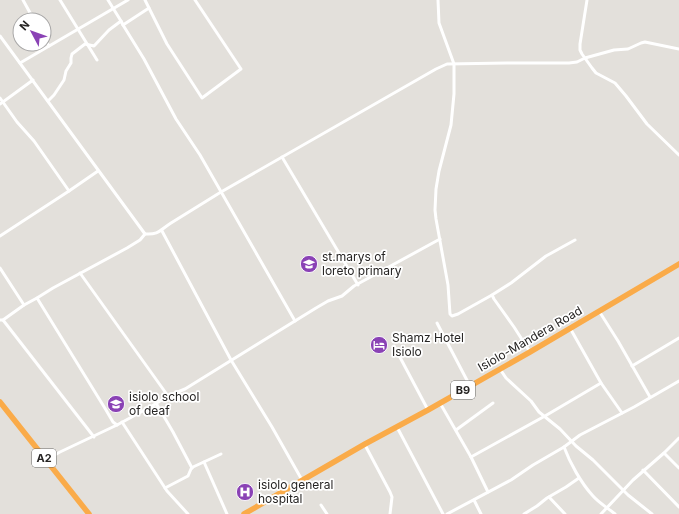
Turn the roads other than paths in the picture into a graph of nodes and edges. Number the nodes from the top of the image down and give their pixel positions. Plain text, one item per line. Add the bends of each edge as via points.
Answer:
1 (23, 0) edge
2 (60, 0) edge
3 (108, 0) edge
4 (128, 0) edge
5 (145, 0) edge
6 (195, 0) edge
7 (438, 0) edge
8 (587, 0) edge
9 (113, 8) junction
10 (149, 8) junction
11 (30, 12) edge
12 (121, 21) junction
13 (123, 25) junction
14 (77, 29) junction
15 (0, 36) edge
16 (52, 44) edge
17 (87, 44) junction
18 (679, 49) edge
19 (39, 52) edge
20 (585, 58) junction
21 (97, 60) dead end
22 (20, 63) junction
23 (454, 64) junction
24 (33, 80) junction
25 (1, 101) edge
26 (48, 101) junction
27 (679, 155) edge
28 (282, 157) junction
29 (98, 171) junction
30 (69, 191) junction
31 (221, 192) junction
32 (162, 231) junction
33 (146, 234) junction
34 (0, 236) edge
35 (440, 240) junction
36 (575, 240) dead end
37 (679, 264) edge
38 (0, 268) edge
39 (80, 273) junction
40 (358, 285) junction
41 (492, 295) junction
42 (37, 298) junction
43 (24, 305) junction
44 (599, 311) junction
45 (2, 320) edge
46 (295, 321) junction
47 (437, 322) dead end
48 (570, 328) junction
49 (679, 338) edge
50 (394, 346) dead end
51 (530, 352) junction
52 (231, 360) junction
53 (632, 366) junction
54 (500, 369) junction
55 (679, 381) edge
56 (601, 383) junction
57 (470, 386) junction
58 (168, 396) junction
59 (650, 397) junction
60 (0, 402) edge
61 (156, 403) junction
62 (440, 403) junction
63 (493, 403) dead end
64 (428, 410) junction
65 (622, 413) junction
66 (545, 416) junction
67 (122, 422) junction
68 (117, 425) junction
69 (397, 427) junction
70 (456, 430) junction
71 (94, 436) junction
72 (679, 438) edge
73 (572, 442) junction
74 (364, 444) junction
75 (564, 447) junction
76 (664, 453) junction
77 (220, 454) dead end
78 (472, 457) junction
79 (46, 460) junction
80 (204, 462) junction
81 (192, 468) junction
82 (679, 468) edge
83 (643, 470) junction
84 (580, 478) junction
85 (303, 480) junction
86 (165, 488) junction
87 (624, 490) junction
88 (488, 492) junction
89 (549, 496) junction
90 (474, 500) junction
91 (321, 505) dead end
92 (679, 507) edge
93 (608, 508) junction
94 (249, 513) edge
95 (89, 514) edge
96 (188, 514) edge
97 (227, 514) edge
98 (327, 514) edge
99 (390, 514) edge
100 (443, 514) edge
101 (447, 514) edge
102 (481, 514) edge
103 (524, 514) edge
104 (565, 514) edge
105 (601, 514) edge
106 (615, 514) edge
107 (652, 514) edge

1 - 11 street
2 - 14 street
3 - 9 street
4 - 9 street
5 - 10 street
6 - 10 street via 240,69 202,98 167,44
7 - 23 street via 439,23
8 - 20 street via 580,44 580,50
9 - 12 street
9 - 14 street
10 - 13 street
12 - 13 street
12 - 17 street via 94,46
13 - 31 street
14 - 16 street
14 - 17 street
15 - 22 street
17 - 21 street
17 - 26 street via 72,54 64,80
18 - 20 street via 645,42 628,49
19 - 22 street
20 - 23 street via 569,63
20 - 27 street via 596,73 615,83 647,124
22 - 24 street
23 - 28 street via 436,69
23 - 35 street via 452,124 434,198
24 - 25 street
24 - 26 street
25 - 30 street via 34,140
26 - 29 street
28 - 31 street
28 - 40 street
29 - 30 street
29 - 33 street
30 - 34 street
31 - 32 street
31 - 46 street
32 - 33 street
32 - 52 street
33 - 39 street via 127,248
35 - 40 street
35 - 41 street via 450,315 458,314
36 - 41 street via 546,256
37 - 44 highway, Isiolo-Mandera Road / B9
38 - 43 street
39 - 42 street
39 - 58 street
40 - 46 street
41 - 51 street
42 - 43 street
42 - 68 street
43 - 45 street
44 - 48 highway, Isiolo-Mandera Road / B9
44 - 53 street
45 - 71 street
46 - 52 street
47 - 57 street
48 - 51 highway, Isiolo-Mandera Road / B9
48 - 56 street
49 - 53 street
50 - 64 street
51 - 54 highway, Isiolo-Mandera Road / B9
52 - 58 street via 185,389
52 - 85 street
53 - 59 street
54 - 57 highway, Isiolo-Mandera Road / B9
54 - 66 street
55 - 59 street
56 - 65 street
56 - 66 street
57 - 62 highway, Isiolo-Mandera Road / B9
58 - 61 street
59 - 65 street
60 - 79 highway, A2
61 - 67 street
61 - 81 street
62 - 64 highway, Isiolo-Mandera Road / B9
62 - 70 street
63 - 70 street
64 - 69 highway, Isiolo-Mandera Road / B9
65 - 73 street
66 - 73 street
66 - 78 street
67 - 68 street
67 - 86 street
68 - 71 street
69 - 74 highway, Isiolo-Mandera Road / B9
69 - 100 street
70 - 78 street
71 - 79 street
72 - 76 street
73 - 75 street
73 - 87 street
74 - 85 highway, Isiolo-Mandera Road / B9
74 - 99 street via 392,497
75 - 84 street
75 - 88 street
76 - 82 street
76 - 83 street
77 - 80 street
78 - 88 street
79 - 95 highway, A2
80 - 81 street
80 - 97 street
81 - 86 street via 188,476
83 - 87 street
83 - 92 street
84 - 89 street
84 - 93 street via 593,496
85 - 94 highway, Isiolo-Mandera Road / B9
86 - 96 street
87 - 93 street
87 - 107 street
88 - 90 street
89 - 103 street
89 - 104 street
90 - 101 street
90 - 102 street
91 - 98 street
93 - 105 street
93 - 106 street

